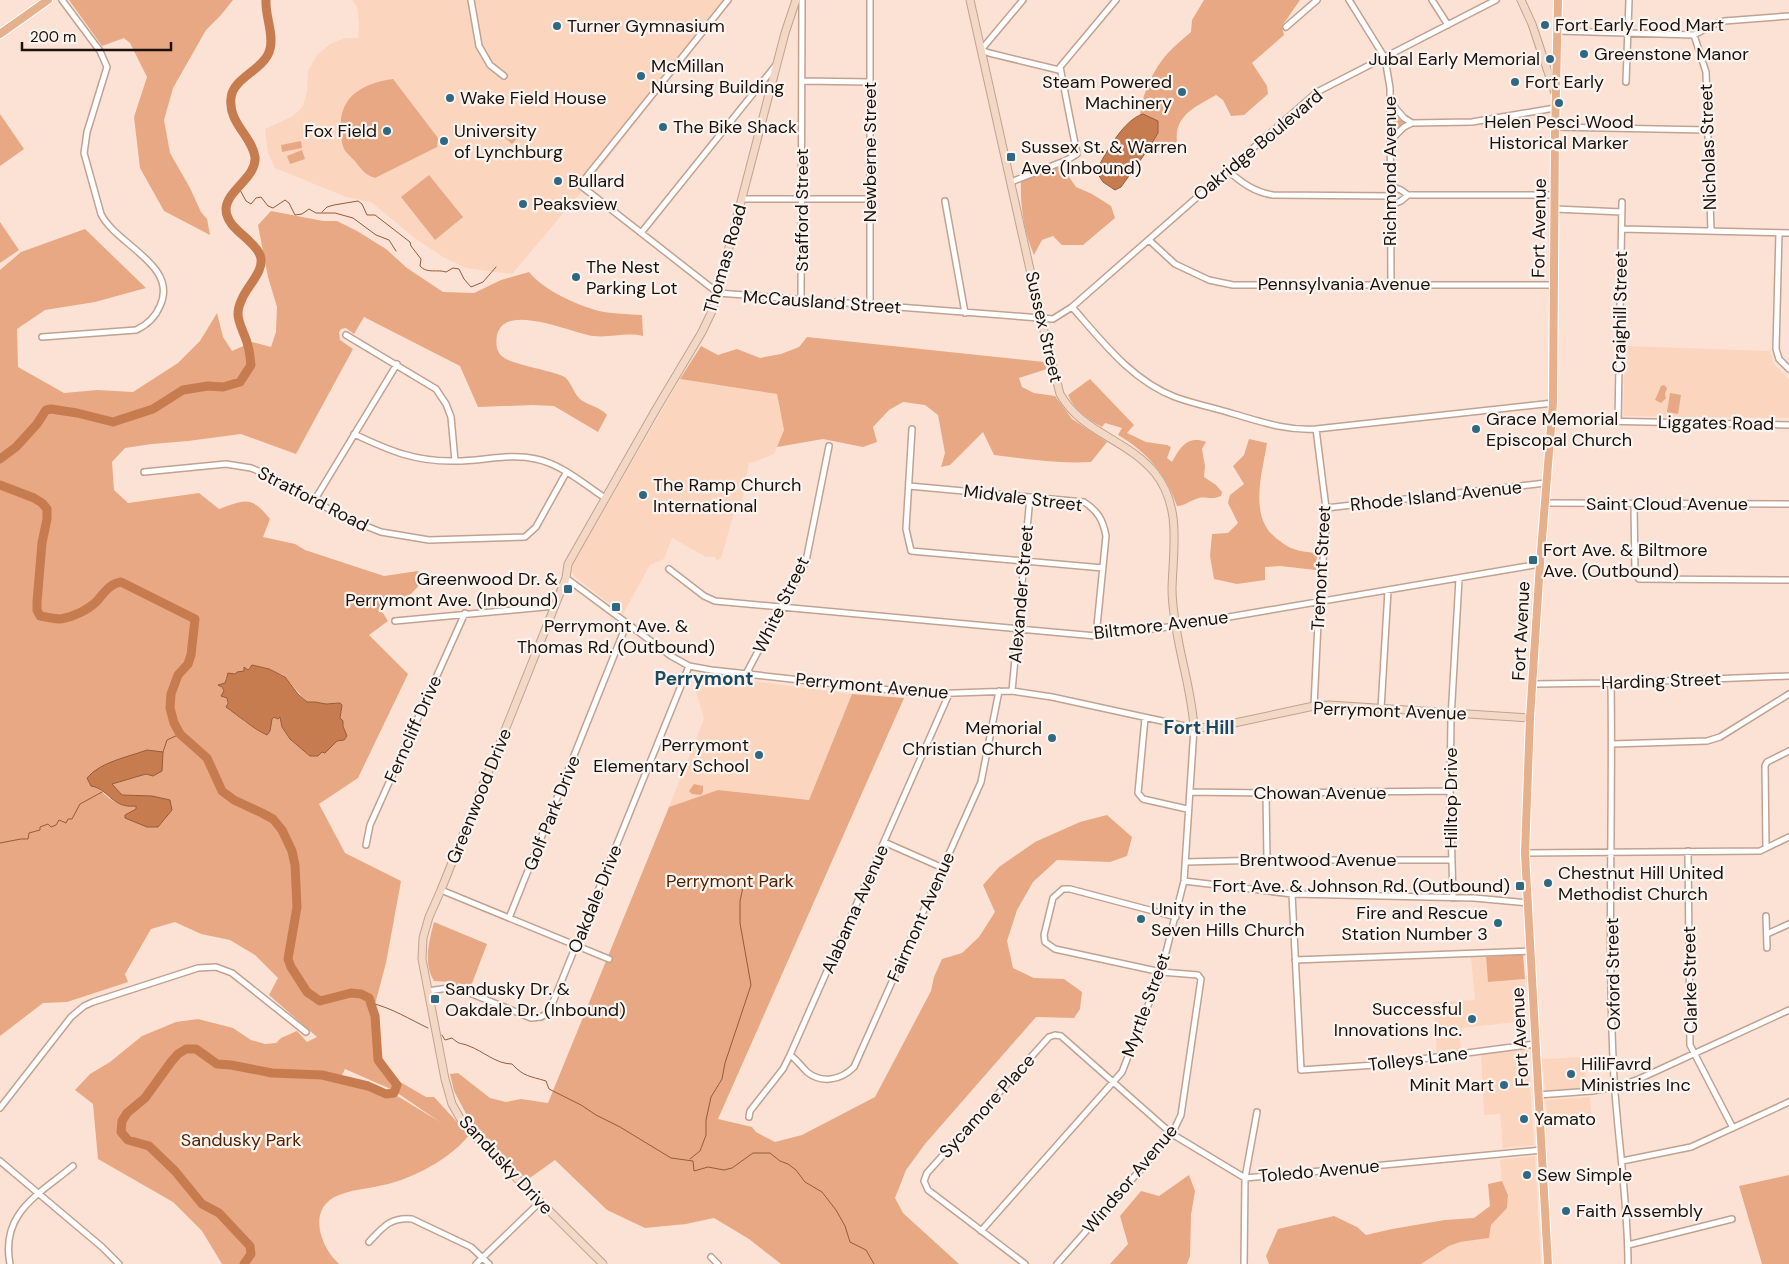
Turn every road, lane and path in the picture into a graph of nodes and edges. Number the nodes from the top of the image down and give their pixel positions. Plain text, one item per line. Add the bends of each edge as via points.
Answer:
1 (48, 0) edge
2 (62, 0) edge
3 (471, 0) edge
4 (728, 0) edge
5 (796, 0) edge
6 (802, 0) edge
7 (870, 0) edge
8 (970, 0) edge
9 (1023, 0) edge
10 (1116, 0) edge
11 (1317, 0) edge
12 (1349, 0) edge
13 (1432, 0) edge
14 (1496, 0) edge
15 (1520, 0) edge
16 (1558, 0) edge
17 (1629, 0) edge
18 (1789, 16) edge
19 (1448, 25) junction
20 (1286, 27) dead end
21 (1558, 31) junction
22 (1629, 33) junction
23 (0, 34) edge
24 (1694, 35) junction
25 (981, 50) junction
26 (1385, 58) junction
27 (778, 63) junction
28 (1059, 70) junction
29 (504, 76) dead end
30 (802, 81) junction
31 (870, 82) junction
32 (1626, 82) dead end
33 (1555, 93) junction
34 (1390, 102) junction
35 (1555, 108) junction
36 (1412, 123) junction
37 (1555, 127) junction
38 (1707, 130) junction
39 (1391, 141) junction
40 (1227, 170) junction
41 (1011, 182) junction
42 (1391, 186) junction
43 (1408, 195) junction
44 (1555, 195) junction
45 (1390, 196) junction
46 (743, 199) junction
47 (802, 199) junction
48 (869, 199) junction
49 (945, 201) dead end
50 (1622, 202) dead end
51 (1391, 205) junction
52 (1555, 209) junction
53 (1622, 212) junction
54 (1622, 229) junction
55 (1711, 231) junction
56 (640, 233) junction
57 (1779, 234) junction
58 (1789, 234) edge
59 (1149, 240) junction
60 (1391, 284) junction
61 (1554, 285) junction
62 (718, 293) junction
63 (801, 300) junction
64 (870, 305) junction
65 (1072, 307) junction
66 (965, 313) junction
67 (1041, 319) junction
68 (346, 336) dead end
69 (42, 337) dead end
70 (396, 364) junction
71 (1789, 369) edge
72 (1553, 403) junction
73 (1552, 420) junction
74 (1618, 422) junction
75 (1789, 424) edge
76 (912, 429) dead end
77 (1316, 429) junction
78 (354, 434) junction
79 (829, 446) dead end
80 (455, 461) junction
81 (144, 472) dead end
82 (566, 473) junction
83 (1546, 483) junction
84 (909, 486) junction
85 (605, 498) junction
86 (1030, 498) junction
87 (314, 501) junction
88 (1545, 503) junction
89 (1634, 504) junction
90 (1789, 504) edge
91 (1326, 508) junction
92 (1024, 562) junction
93 (1540, 564) junction
94 (1103, 568) junction
95 (669, 569) dead end
96 (566, 578) junction
97 (1459, 579) junction
98 (1789, 580) edge
99 (1388, 590) junction
100 (1320, 602) junction
101 (555, 606) junction
102 (782, 607) junction
103 (465, 613) junction
104 (396, 621) dead end
105 (628, 623) junction
106 (1176, 626) junction
107 (1017, 630) junction
108 (1096, 636) junction
109 (689, 666) junction
110 (746, 674) junction
111 (1789, 676) edge
112 (1611, 683) junction
113 (1533, 684) junction
114 (999, 691) junction
115 (1012, 691) junction
116 (949, 694) junction
117 (1789, 694) edge
118 (1314, 706) junction
119 (1381, 709) junction
120 (1452, 714) junction
121 (1145, 718) junction
122 (1530, 718) junction
123 (1194, 728) junction
124 (1612, 744) junction
125 (1789, 751) edge
126 (1450, 791) junction
127 (1190, 792) junction
128 (1266, 793) junction
129 (1187, 809) junction
130 (1789, 837) edge
131 (884, 842) junction
132 (366, 845) dead end
133 (1766, 848) junction
134 (1688, 851) junction
135 (1612, 852) junction
136 (1525, 853) junction
137 (1266, 860) junction
138 (1451, 860) junction
139 (1185, 862) junction
140 (943, 868) junction
141 (1184, 881) junction
142 (442, 890) junction
143 (1292, 894) junction
144 (1453, 898) junction
145 (1528, 903) junction
146 (1766, 916) dead end
147 (1176, 917) junction
148 (509, 918) junction
149 (1789, 924) edge
150 (1767, 934) junction
151 (576, 946) junction
152 (1767, 948) dead end
153 (1531, 951) junction
154 (609, 959) dead end
155 (1294, 960) junction
156 (1161, 972) junction
157 (428, 991) junction
158 (1789, 1010) edge
159 (433, 1020) joint
160 (306, 1032) dead end
161 (1055, 1035) joint
162 (1535, 1044) junction
163 (1694, 1054) junction
164 (790, 1056) junction
165 (1113, 1082) junction
166 (1616, 1087) junction
167 (1538, 1096) junction
168 (1789, 1102) edge
169 (0, 1108) edge
170 (1257, 1112) dead end
171 (749, 1117) dead end
172 (1733, 1128) junction
173 (1172, 1134) junction
174 (1542, 1150) junction
175 (0, 1161) edge
176 (1622, 1161) junction
177 (73, 1166) dead end
178 (1244, 1178) junction
179 (38, 1194) junction
180 (540, 1202) junction
181 (1732, 1219) dead end
182 (981, 1231) junction
183 (369, 1242) dead end
184 (1628, 1245) junction
185 (711, 1257) dead end
186 (482, 1258) junction
187 (10, 1264) edge
188 (119, 1264) edge
189 (476, 1264) edge
190 (488, 1264) edge
191 (603, 1264) edge
192 (718, 1264) edge
193 (1025, 1264) edge
194 (1057, 1264) edge
195 (1244, 1264) edge
196 (1548, 1264) edge
197 (1628, 1264) edge

1 - 23 main road
2 - 69 street via 100,51 107,67 84,153 101,214 106,224 148,260 157,272 163,284 163,300 152,320 136,330
3 - 29 street via 479,46 490,65
4 - 56 street, McCausland Street via 580,185
5 - 27 street, Thomas Road
6 - 30 street, Stafford Street
7 - 31 street, Newberne Street
8 - 25 street, Sussex Street
9 - 25 street
10 - 28 street
11 - 20 street
12 - 26 street
13 - 19 street
14 - 19 street, Oakridge Boulevard
15 - 33 street via 1532,24
16 - 21 main road, Fort Avenue
17 - 22 street
18 - 24 street via 1724,21
19 - 26 street, Oakridge Boulevard
21 - 22 street
21 - 33 main road, Fort Avenue
22 - 24 street
22 - 32 street
24 - 38 street, Nicholas Street via 1706,72
25 - 28 street
25 - 41 street, Sussex Street
26 - 34 street, Richmond Avenue
26 - 40 street, Oakridge Boulevard via 1317,92
27 - 46 street, Thomas Road
27 - 56 street
28 - 41 street via 1077,154
30 - 31 street
30 - 47 street, Stafford Street
31 - 48 street, Newberne Street
33 - 35 main road, Fort Avenue
34 - 36 street
34 - 39 street, Richmond Avenue
35 - 36 street via 1472,122
35 - 37 main road, Fort Avenue
36 - 39 street
37 - 38 street
37 - 44 main road, Fort Avenue
38 - 55 street, Nicholas Street
39 - 42 street, Richmond Avenue
40 - 45 street via 1259,193 1273,196
40 - 59 street, Oakridge Boulevard
41 - 67 street, Sussex Street
42 - 43 street
42 - 45 street, Richmond Avenue
43 - 44 street
43 - 51 street
44 - 52 main road, Fort Avenue
45 - 51 street, Richmond Avenue
46 - 47 street
46 - 62 street, Thomas Road
47 - 48 street
47 - 63 street, Stafford Street
48 - 64 street, Newberne Street
49 - 66 street
50 - 53 street, Craighill Street
51 - 60 street, Richmond Avenue
52 - 53 street
52 - 61 main road, Fort Avenue
53 - 54 street, Craighill Street
54 - 55 street
54 - 74 street, Craighill Street
55 - 57 street
56 - 62 street, McCausland Street
57 - 58 street
57 - 71 street via 1776,349 1779,359
59 - 60 street, Pennsylvania Avenue via 1175,264 1209,280 1233,285
59 - 65 street, Oakridge Boulevard
60 - 61 street, Pennsylvania Avenue
61 - 72 main road, Fort Avenue
62 - 63 street, McCausland Street
62 - 85 street, Thomas Road via 702,332
63 - 64 street, McCausland Street
64 - 66 street, McCausland Street
65 - 67 street, Oakridge Boulevard via 1053,320
65 - 77 street via 1117,359 1145,380 1175,396 1277,427
66 - 67 street, McCausland Street
67 - 106 street, Sussex Street via 1056,383 1066,404 1078,417 1148,465 1169,499 1175,524 1172,592
68 - 70 street
70 - 78 street
70 - 80 street via 436,389 446,404 451,417
72 - 73 main road, Fort Avenue
72 - 77 street
73 - 74 street, Liggates Road
73 - 83 main road, Fort Avenue
74 - 75 street, Liggates Road
76 - 84 street
77 - 91 street, Tremont Street
78 - 80 street via 414,458
78 - 87 street
79 - 102 street, White Street via 806,561
80 - 82 street via 518,457 536,459
81 - 87 street, Stratford Road via 226,464 251,468
82 - 85 street
82 - 87 street, Stratford Road via 536,527 525,537 409,538 381,532
83 - 88 main road, Fort Avenue
83 - 91 street, Rhode Island Avenue
84 - 86 street, Midvale Street
84 - 92 street via 906,529 911,551
85 - 96 street, Thomas Road via 568,564
86 - 92 street, Alexander Street
86 - 94 street, Midvale Street via 1084,502 1094,509 1104,521
88 - 89 street, Saint Cloud Avenue
88 - 93 main road, Fort Avenue
89 - 90 street, Saint Cloud Avenue
89 - 98 street via 1636,574 1639,579
91 - 100 street, Tremont Street
92 - 94 street
92 - 107 street, Alexander Street
93 - 97 street, Biltmore Avenue
93 - 113 main road, Fort Avenue
94 - 108 street, Midvale Street
95 - 102 street, Biltmore Avenue via 709,600
96 - 101 street, Greenwood Drive
96 - 105 street, Perrymont Avenue
97 - 99 street, Biltmore Avenue
97 - 120 street, Hilltop Drive
99 - 100 street, Biltmore Avenue
99 - 119 street
100 - 106 street, Biltmore Avenue
100 - 118 street, Tremont Street
101 - 103 street
101 - 142 street, Greenwood Drive
102 - 107 street, Biltmore Avenue
102 - 110 street, White Street
103 - 104 street
103 - 132 street, Ferncliff Drive via 370,825
105 - 109 street, Perrymont Avenue
105 - 148 street, Golf Park Drive
106 - 108 street, Biltmore Avenue
106 - 123 street, Sussex Street
107 - 108 street, Biltmore Avenue
107 - 115 street, Alexander Street
109 - 110 street, Perrymont Avenue
109 - 151 street, Oakdale Drive
110 - 116 street, Perrymont Avenue
111 - 112 street, Harding Street
112 - 113 street, Harding Street
112 - 124 street, Oxford Street
113 - 122 main road, Fort Avenue
114 - 115 street, Perrymont Avenue
114 - 116 street, Perrymont Avenue
114 - 140 street, Fairmont Avenue via 981,782
115 - 121 street, Perrymont Avenue
116 - 131 street, Alabama Avenue
117 - 124 street via 1720,737 1707,741
118 - 119 street, Perrymont Avenue
118 - 123 street, Perrymont Avenue via 1216,727
119 - 120 street, Perrymont Avenue
120 - 122 street, Perrymont Avenue
120 - 126 street, Hilltop Drive
121 - 123 street, Perrymont Avenue
121 - 129 street via 1138,793 1143,799
122 - 136 main road, Fort Avenue
123 - 127 street, Myrtle Street
124 - 135 street, Oxford Street
125 - 133 street via 1765,766
126 - 128 street, Chowan Avenue
126 - 138 street, Hilltop Drive
127 - 128 street, Chowan Avenue
127 - 129 street, Myrtle Street
128 - 137 street
129 - 139 street, Myrtle Street
130 - 133 street
131 - 140 street
131 - 164 street, Alabama Avenue
133 - 134 street via 1760,851
134 - 135 street
134 - 163 street, Clarke Street via 1690,1045
135 - 136 street
135 - 166 street, Oxford Street
136 - 145 main road, Fort Avenue
137 - 138 street, Brentwood Avenue
137 - 139 street, Brentwood Avenue
138 - 144 street, Hilltop Drive
139 - 141 street, Myrtle Street
140 - 164 street, Fairmont Avenue via 854,1067 842,1076 824,1079 810,1074
141 - 143 street
141 - 147 street, Myrtle Street
142 - 148 street
142 - 157 street, Greenwood Drive via 423,938 422,960
143 - 144 street
143 - 155 street
144 - 145 street
145 - 153 main road, Fort Avenue
146 - 150 street
147 - 156 street, Myrtle Street
147 - 156 street via 1070,889 1062,889 1053,898 1044,935 1050,946
148 - 151 street
149 - 150 street
150 - 152 street
151 - 154 street
151 - 157 street, Oakdale Drive via 549,1012 541,1017 531,1018 455,987
153 - 155 street
153 - 162 main road, Fort Avenue
155 - 162 street, Tolleys Lane via 1301,1070 1375,1065
156 - 165 street, Myrtle Street via 1122,1072
156 - 173 street, Windsor Avenue via 1198,975 1201,979 1181,1115
157 - 159 street, Greenwood Drive
158 - 163 street
159 - 180 street, Sandusky Drive via 445,1079 460,1118
160 - 169 street via 232,973 216,967 198,968 84,1006 71,1017
161 - 165 street, Toledo Avenue via 1061,1036
161 - 182 street, Sycamore Place via 1049,1037 924,1180 928,1190
162 - 167 main road, Fort Avenue
163 - 166 street
163 - 172 street, Clarke Street
164 - 171 street, Alabama Avenue
165 - 173 street, Toledo Avenue
165 - 182 street, Myrtle Street
166 - 167 street
166 - 176 street, Oxford Street
167 - 174 main road, Fort Avenue
168 - 172 street
170 - 178 street
172 - 176 street via 1691,1147
173 - 178 street, Toledo Avenue
173 - 194 street, Windsor Avenue
174 - 178 street, Toledo Avenue
174 - 196 main road, Fort Avenue
175 - 179 street
176 - 184 street, Oxford Street
177 - 179 street
178 - 195 street
179 - 187 street via 18,1212 9,1228
179 - 188 street
180 - 186 street
180 - 191 street, Sandusky Drive
181 - 184 street
182 - 193 street
183 - 186 street via 392,1220 412,1219 471,1246
184 - 197 street, Oxford Street
185 - 192 street
186 - 189 street
186 - 190 street

